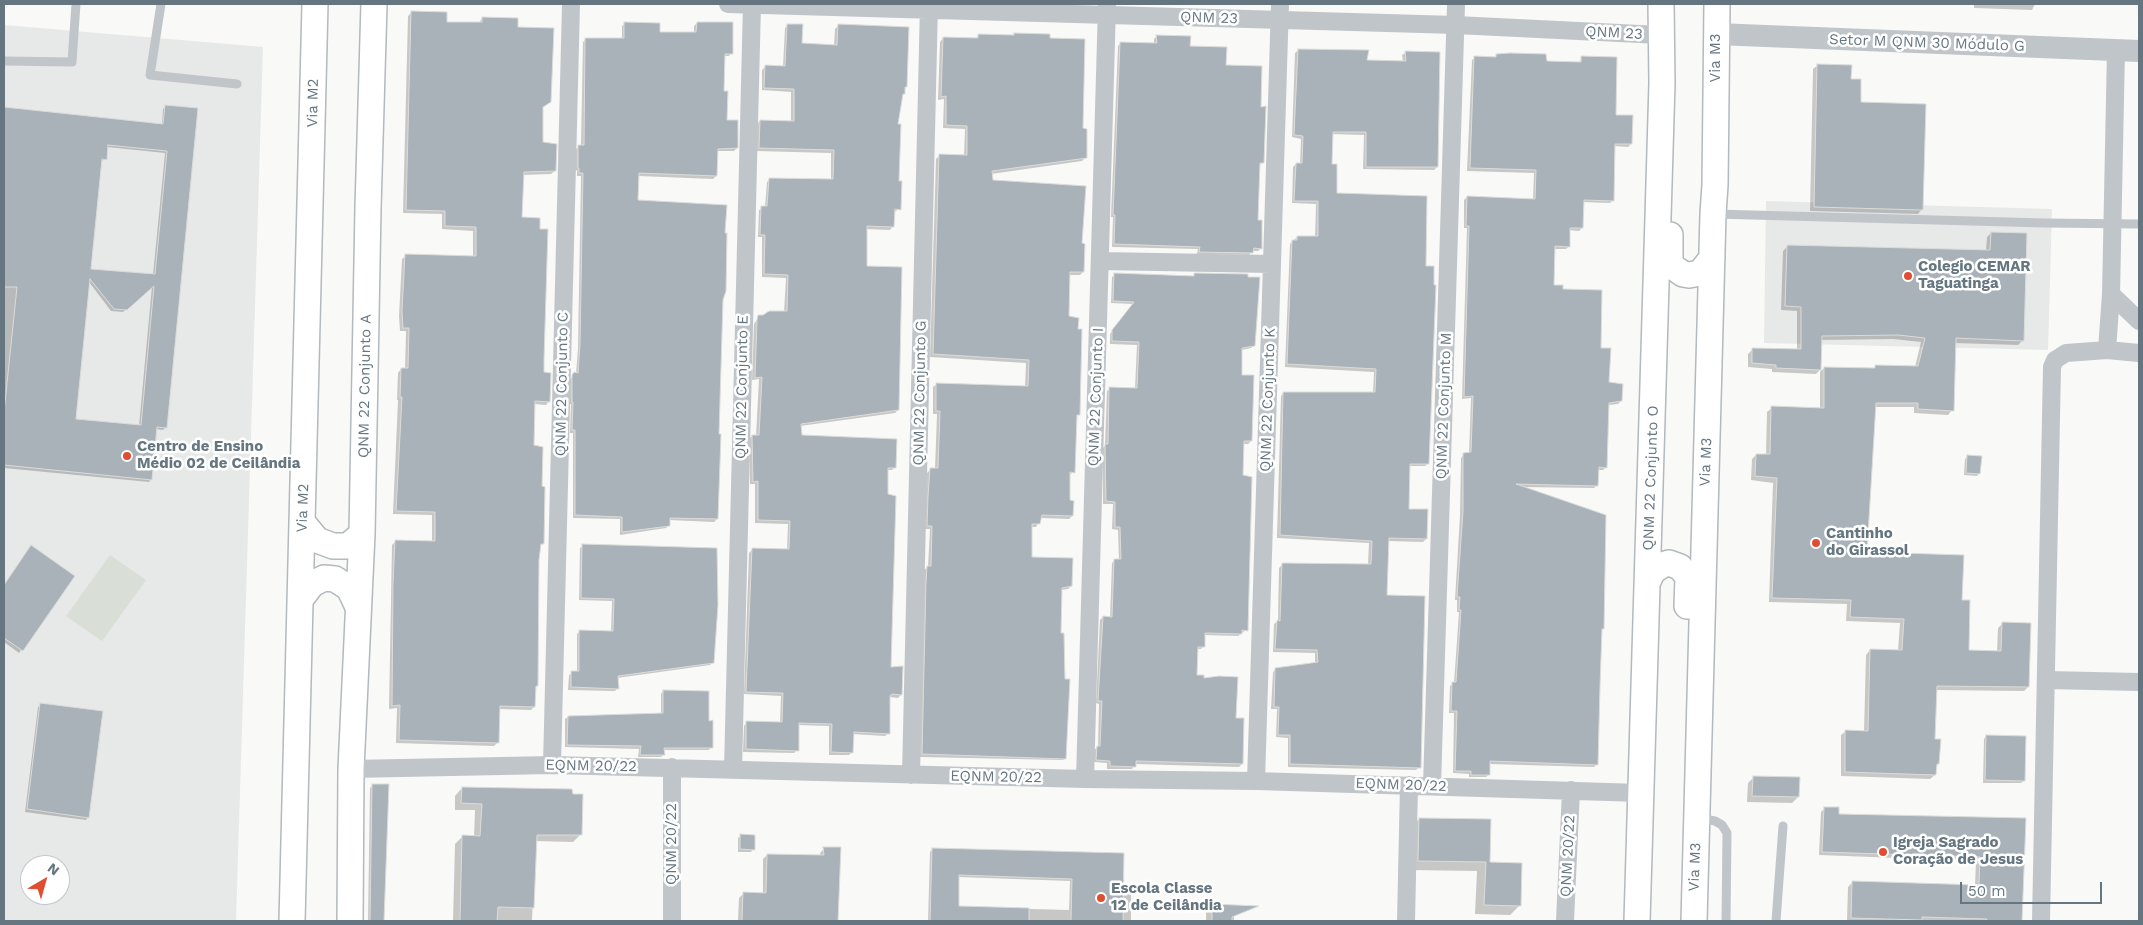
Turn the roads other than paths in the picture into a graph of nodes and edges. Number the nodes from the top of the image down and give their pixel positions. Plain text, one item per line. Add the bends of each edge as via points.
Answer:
1 (76, 4) edge
2 (161, 4) edge
3 (315, 4) edge
4 (374, 4) edge
5 (571, 4) edge
6 (728, 4) edge
7 (752, 4) edge
8 (1456, 4) edge
9 (1661, 4) edge
10 (1717, 4) edge
11 (929, 7) edge
12 (1107, 10) edge
13 (1280, 12) edge
14 (1456, 26) junction
15 (1716, 34) junction
16 (1660, 35) junction
17 (2116, 50) junction
18 (2139, 51) edge
19 (4, 61) edge
20 (1662, 83) junction
21 (237, 84) dead end
22 (1713, 214) junction
23 (2114, 224) junction
24 (2139, 224) edge
25 (1712, 258) junction
26 (1100, 261) junction
27 (1272, 264) junction
28 (2111, 294) junction
29 (2139, 321) edge
30 (2107, 350) junction
31 (2139, 353) edge
32 (303, 523) junction
33 (362, 534) junction
34 (1648, 581) junction
35 (300, 600) junction
36 (358, 607) junction
37 (2047, 680) junction
38 (2139, 682) edge
39 (1698, 730) junction
40 (552, 765) junction
41 (672, 768) junction
42 (351, 769) junction
43 (733, 769) junction
44 (911, 775) junction
45 (1085, 779) junction
46 (1256, 780) junction
47 (1409, 785) junction
48 (1432, 786) junction
49 (1571, 790) junction
50 (1640, 792) junction
51 (1696, 818) junction
52 (1783, 826) dead end
53 (292, 921) edge
54 (350, 921) edge
55 (672, 921) edge
56 (1406, 921) edge
57 (1565, 921) edge
58 (1637, 921) edge
59 (1694, 921) edge
60 (1726, 921) edge
61 (1776, 921) edge
62 (2041, 921) edge

1 - 19 lane via 72,62
2 - 21 lane via 150,75
3 - 32 main road, Via M2
4 - 33 main road, QNM 22 Conjunto A
5 - 40 street, QNM 22 Conjunto C
6 - 7 street, QNM 23
7 - 11 street, QNM 23
7 - 43 street, QNM 22 Conjunto E
8 - 14 street, QNM 22 Conjunto M
9 - 16 main road, QNM 22 Conjunto O
10 - 15 main road, Via M3
11 - 12 street, QNM 23
11 - 44 street, QNM 22 Conjunto G
12 - 13 street, QNM 23
12 - 26 street, QNM 22 Conjunto I
13 - 14 street, QNM 23
13 - 27 street, QNM 22 Conjunto K
14 - 16 street, QNM 23
14 - 48 street, QNM 22 Conjunto M
15 - 17 street, Setor M QNM 30 Módulo G
15 - 22 main road, Via M3
16 - 20 main road, QNM 22 Conjunto O
17 - 18 street, Setor M QNM 30 Módulo G
17 - 23 street
20 - 25 main road via 1670,159 1670,261 1678,271 1689,275 1700,273
20 - 34 main road, QNM 22 Conjunto O
22 - 23 lane
22 - 25 main road, Via M3
23 - 24 lane
23 - 28 street
25 - 39 main road, Via M3
26 - 27 street
26 - 45 street, QNM 22 Conjunto I
27 - 46 street, QNM 22 Conjunto K
28 - 29 street
28 - 30 street
30 - 31 street
30 - 37 street via 2066,353 2055,360 2052,367
32 - 33 main road via 317,540 334,546 348,546
32 - 35 main road, Via M2
33 - 36 main road, QNM 22 Conjunto A
34 - 39 main road via 1653,571 1669,563 1680,567 1688,577 1686,672
34 - 50 main road, QNM 22 Conjunto O
35 - 36 main road via 312,584 324,578 335,579 349,588
35 - 53 main road, Via M2
36 - 42 main road, QNM 22 Conjunto A
37 - 38 street
37 - 62 street
39 - 51 main road, Via M3
40 - 41 street, EQNM 20/22
40 - 42 street, EQNM 20/22
41 - 43 street, EQNM 20/22
41 - 55 street, QNM 20/22
42 - 54 main road
43 - 44 street, EQNM 20/22
44 - 45 street, EQNM 20/22
45 - 46 street, EQNM 20/22
46 - 47 street, EQNM 20/22
47 - 48 street, EQNM 20/22
47 - 56 street
48 - 49 street, EQNM 20/22
49 - 50 street, EQNM 20/22
49 - 57 street, QNM 20/22
50 - 58 main road, QNM 22 Conjunto O
51 - 59 main road, Via M3
51 - 60 lane via 1715,821 1727,833
52 - 61 lane

